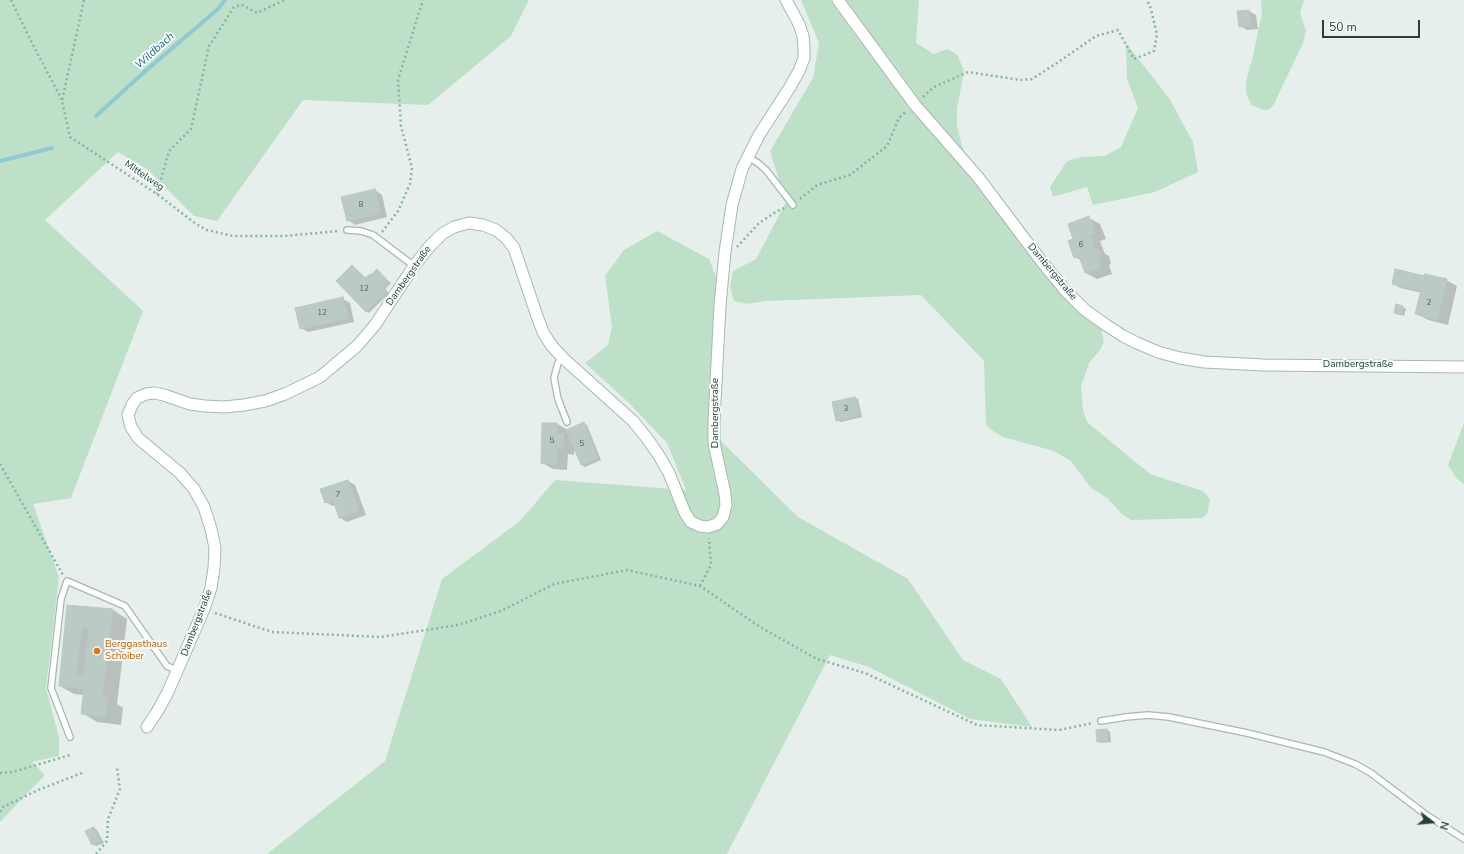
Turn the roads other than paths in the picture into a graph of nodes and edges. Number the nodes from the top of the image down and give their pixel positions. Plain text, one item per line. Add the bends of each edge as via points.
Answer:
1 (786, 0) edge
2 (838, 0) edge
3 (748, 157) junction
4 (793, 204) road end
5 (347, 230) road end
6 (414, 266) junction
7 (563, 358) junction
8 (1464, 366) edge
9 (567, 422) dead end
10 (178, 671) junction
11 (1101, 722) road end
12 (147, 727) dead end
13 (70, 737) dead end
14 (1464, 839) edge

1 - 3 street, Dambergstraße via 803,36 804,58 799,71 759,134
2 - 8 street, Dambergstraße via 915,105 978,177 1065,290 1106,325 1158,352 1180,358 1230,364
3 - 4 lane via 766,170
3 - 7 street, Dambergstraße via 736,188 725,252 720,305 714,443 726,505 723,517 717,524 708,527 692,522 685,513 669,473 646,436 633,421
5 - 6 lane via 361,231 378,238
6 - 7 street, Dambergstraße via 442,234 454,227 484,225 496,230 514,248 543,332
6 - 10 street, Dambergstraße via 357,346 320,377 305,386 265,401 237,406 190,404 154,393 137,398 132,406 128,414 131,427 138,438 180,473 194,489 204,507 211,529 214,568 211,588
7 - 9 lane via 558,363 554,378 558,399
10 - 12 street, Dambergstraße via 158,712
10 - 13 lane via 167,666 125,606 67,581 61,599 51,688
11 - 14 lane via 1148,715 1169,717 1246,732 1324,752 1371,773 1425,814

